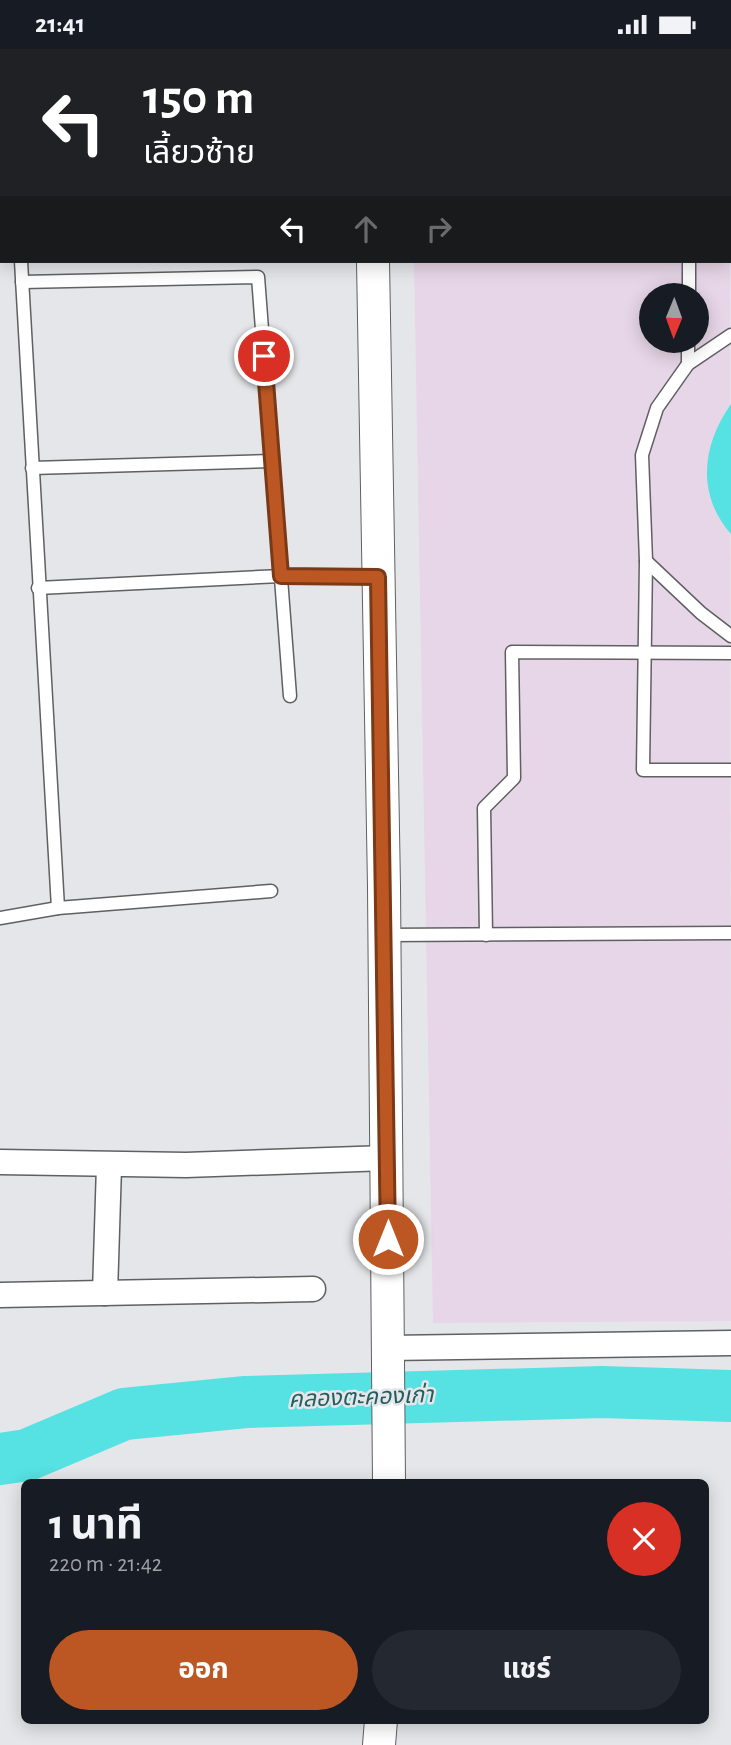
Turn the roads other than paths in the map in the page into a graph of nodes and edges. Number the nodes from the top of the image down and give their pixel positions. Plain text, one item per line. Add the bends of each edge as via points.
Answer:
1 (21, 263) edge
2 (373, 263) edge
3 (690, 263) edge
4 (22, 282) junction
5 (689, 283) edge
6 (731, 335) edge
7 (688, 353) edge
8 (688, 363) junction
9 (272, 461) junction
10 (32, 468) junction
11 (646, 561) junction
12 (281, 576) junction
13 (378, 577) junction
14 (38, 588) junction
15 (731, 636) edge
16 (643, 653) junction
17 (731, 653) edge
18 (290, 697) dead end
19 (731, 769) edge
20 (271, 891) dead end
21 (58, 908) junction
22 (0, 918) edge
23 (731, 933) edge
24 (385, 935) junction
25 (486, 935) junction
26 (387, 1158) junction
27 (0, 1162) edge
28 (109, 1166) junction
29 (313, 1289) dead end
30 (105, 1293) junction
31 (0, 1295) edge
32 (731, 1343) edge
33 (389, 1353) junction
34 (389, 1479) edge
35 (381, 1724) edge
36 (379, 1745) edge

1 - 4 lane
2 - 13 street
3 - 5 lane
4 - 9 lane via 258,277
4 - 10 lane
6 - 8 lane
7 - 8 lane
8 - 11 lane via 657,408 642,455
9 - 10 lane
9 - 12 lane
10 - 14 lane
11 - 15 lane
11 - 16 lane
12 - 13 lane
12 - 14 lane
12 - 18 lane
13 - 24 street
14 - 21 lane
16 - 17 lane
16 - 19 lane via 643,770
16 - 25 lane via 512,652 514,778 484,808
20 - 21 lane
21 - 22 lane
23 - 25 lane
24 - 25 lane
24 - 26 street
26 - 28 street
26 - 33 street
27 - 28 street
28 - 30 street
29 - 30 street
30 - 31 street
32 - 33 street
33 - 34 street
35 - 36 street

